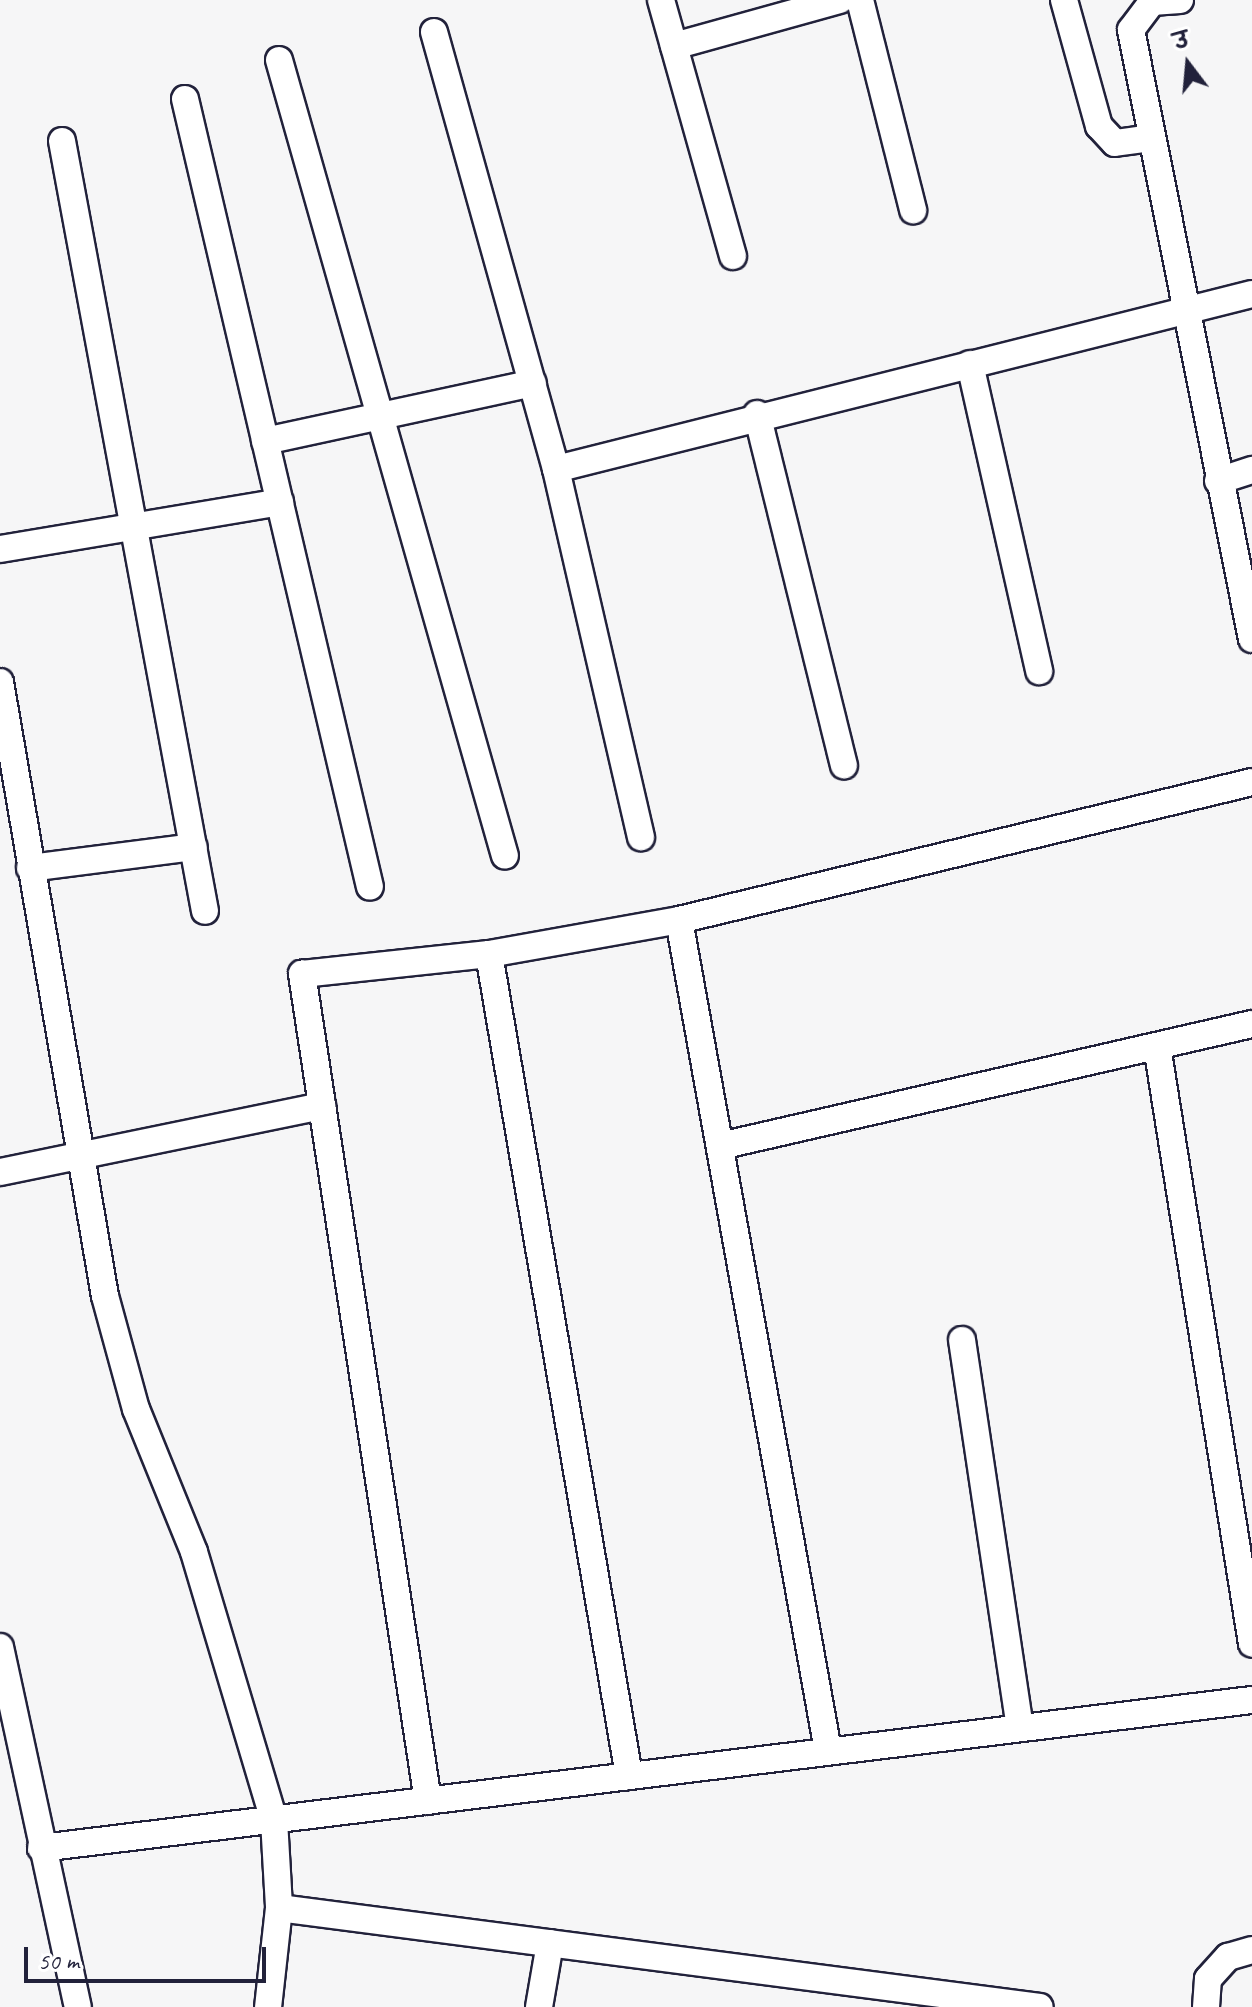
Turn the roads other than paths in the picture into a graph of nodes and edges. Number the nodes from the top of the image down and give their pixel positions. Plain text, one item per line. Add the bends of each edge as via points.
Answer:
1 (661, 0) edge
2 (840, 0) edge
3 (860, 0) edge
4 (1064, 0) edge
5 (1180, 0) edge
6 (434, 32) dead end
7 (674, 46) junction
8 (279, 60) dead end
9 (185, 99) dead end
10 (1149, 138) junction
11 (62, 141) dead end
12 (913, 210) dead end
13 (733, 256) dead end
14 (1252, 294) edge
15 (1188, 311) junction
16 (970, 364) junction
17 (533, 383) junction
18 (757, 414) junction
19 (379, 416) junction
20 (265, 441) junction
21 (556, 469) junction
22 (1252, 470) edge
23 (1218, 481) junction
24 (280, 502) junction
25 (134, 527) junction
26 (0, 549) edge
27 (1252, 639) edge
28 (1039, 671) dead end
29 (0, 682) edge
30 (6, 752) edge
31 (844, 765) dead end
32 (1252, 782) edge
33 (641, 837) dead end
34 (194, 847) junction
35 (505, 856) dead end
36 (30, 868) junction
37 (370, 887) dead end
38 (205, 911) dead end
39 (679, 920) junction
40 (489, 954) junction
41 (1252, 1024) edge
42 (1157, 1046) junction
43 (322, 1106) junction
44 (720, 1146) junction
45 (76, 1155) junction
46 (0, 1172) edge
47 (962, 1340) dead end
48 (1252, 1644) edge
49 (0, 1647) edge
50 (1252, 1700) edge
51 (1020, 1728) junction
52 (828, 1751) junction
53 (629, 1776) junction
54 (428, 1801) junction
55 (274, 1820) junction
56 (41, 1848) junction
57 (279, 1908) junction
58 (550, 1943) junction
59 (1252, 1950) edge
60 (78, 2007) edge
61 (268, 2007) edge
62 (539, 2007) edge
63 (1040, 2007) edge
64 (1206, 2007) edge

1 - 7 street
2 - 7 street
3 - 12 street
4 - 10 street via 1099,126 1115,143
5 - 10 street via 1152,2 1131,30
6 - 17 street
7 - 13 street
8 - 19 street
9 - 20 street
10 - 15 street
11 - 25 street
14 - 15 street
15 - 16 street
15 - 23 street
16 - 18 street
16 - 28 street
17 - 19 street
17 - 21 street
18 - 21 street
18 - 31 street
19 - 20 street
19 - 35 street
20 - 24 street
21 - 33 street
22 - 23 street
23 - 27 street
24 - 25 street
24 - 37 street
25 - 26 street
25 - 34 street
29 - 30 street
30 - 36 street
32 - 39 street
34 - 36 street
34 - 38 street
36 - 45 street
39 - 40 street
39 - 44 street
40 - 43 street via 302,974
40 - 53 street
41 - 42 street
42 - 44 street
42 - 48 street
43 - 45 street
43 - 54 street
44 - 52 street
45 - 46 street
45 - 55 street via 136,1409 194,1552
47 - 51 street
49 - 56 street
50 - 51 street
51 - 52 street
52 - 53 street
53 - 54 street
54 - 55 street
55 - 56 street
55 - 57 street
56 - 60 street
57 - 58 street
57 - 61 street
58 - 62 street
58 - 63 street
59 - 64 street via 1228,1957 1208,1979

